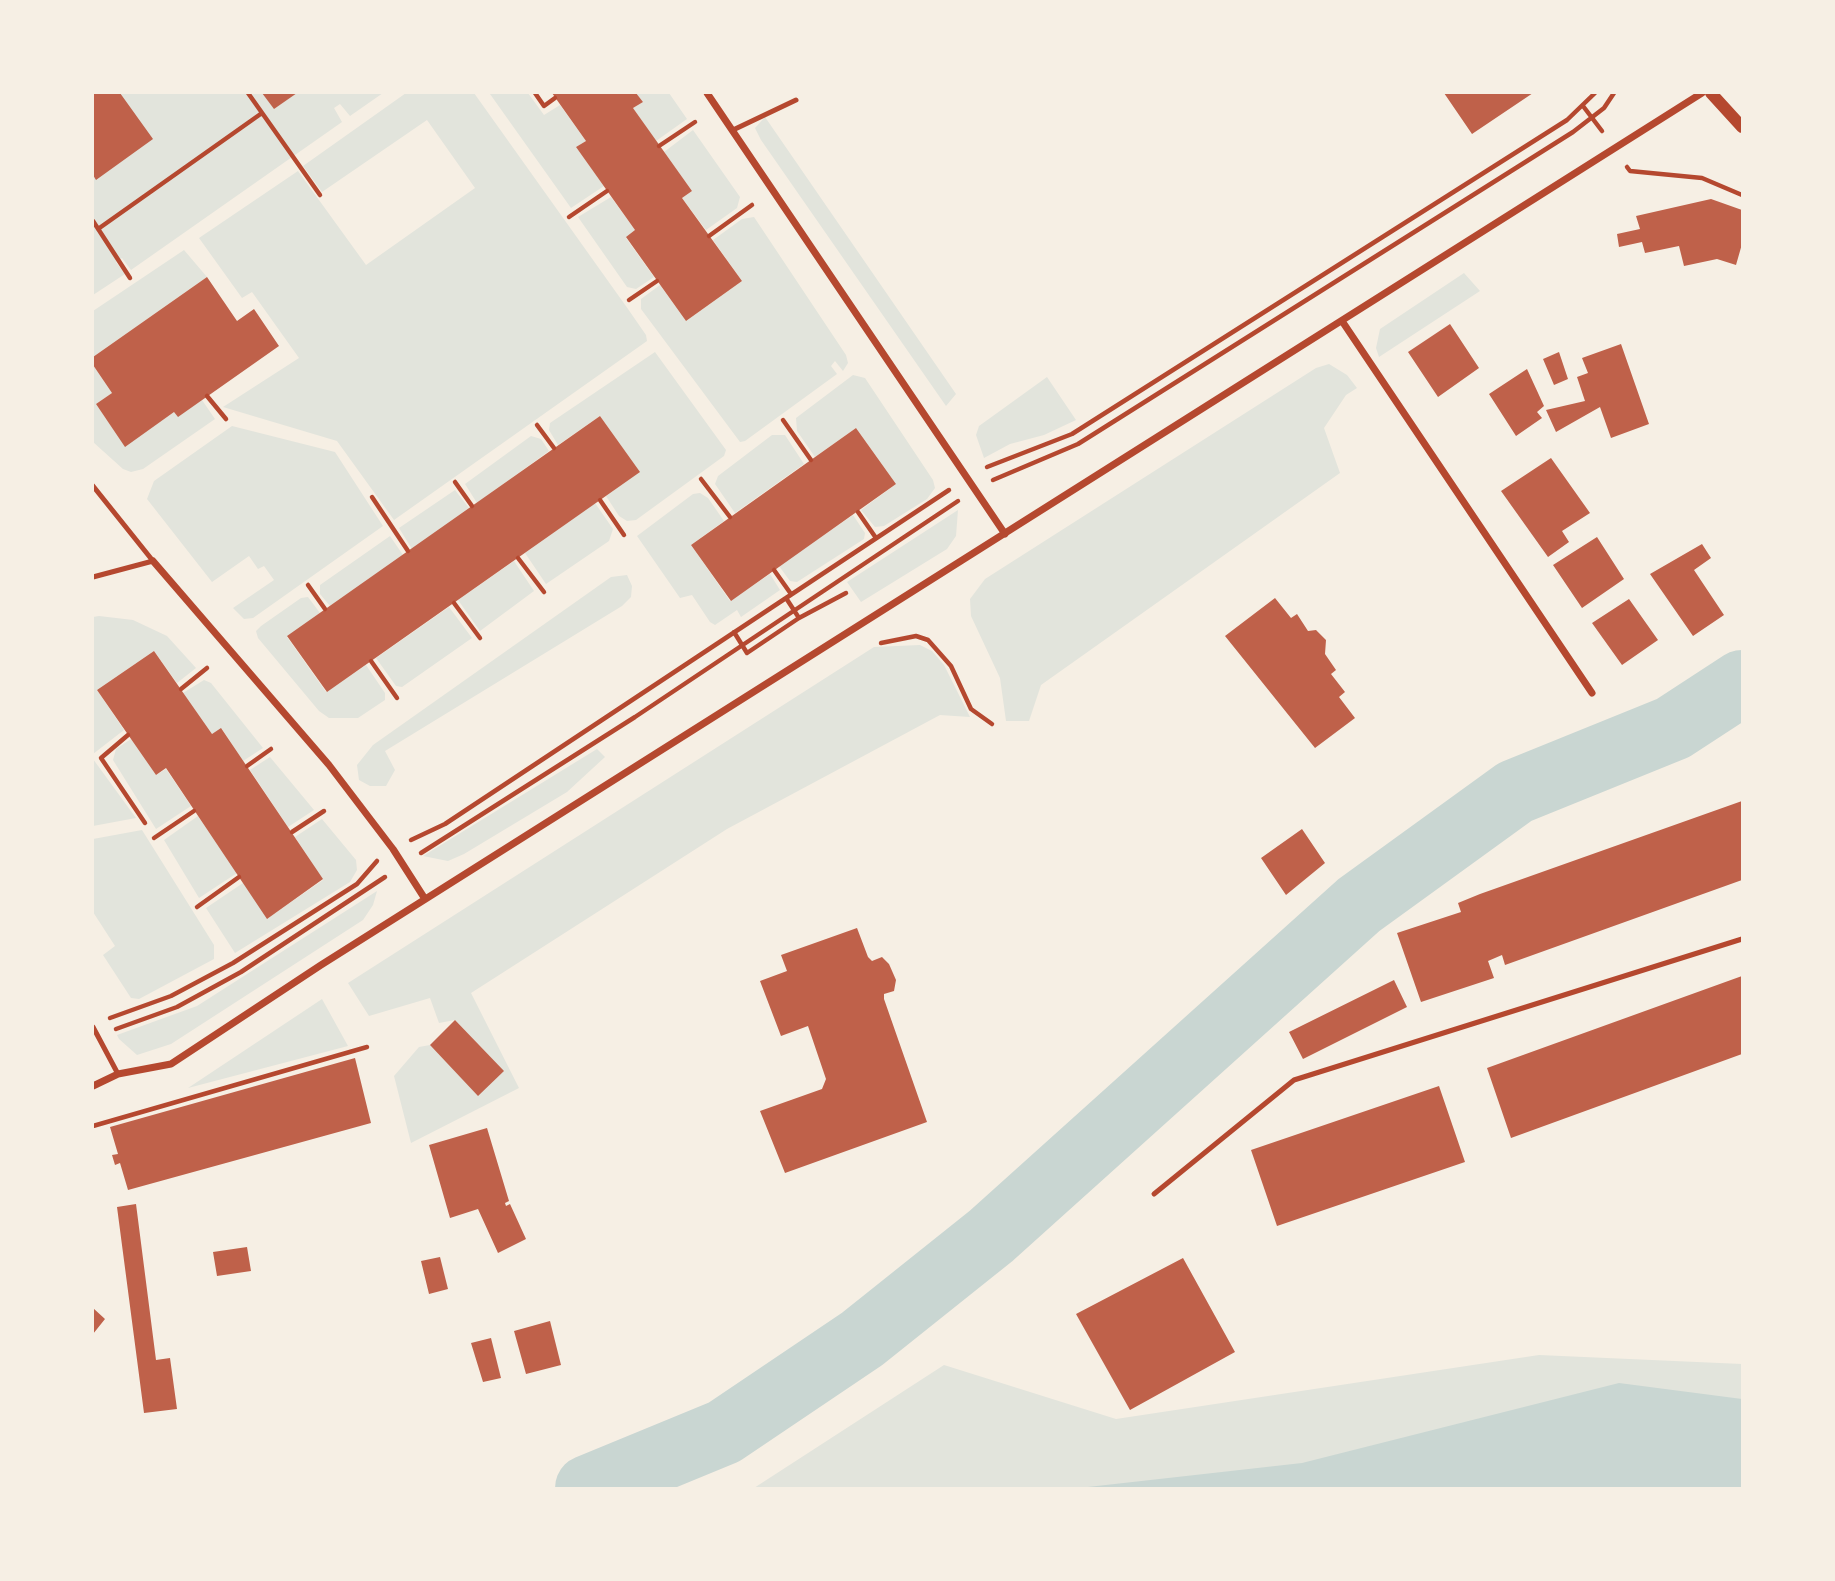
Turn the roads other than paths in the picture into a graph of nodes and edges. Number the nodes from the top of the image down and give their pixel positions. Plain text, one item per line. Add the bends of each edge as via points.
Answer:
1 (707, 93) edge
2 (1702, 93) edge
3 (1711, 93) edge
4 (796, 100) dead end
5 (1742, 127) edge
6 (733, 130) junction
7 (1342, 321) junction
8 (93, 486) edge
9 (1005, 534) junction
10 (153, 561) junction
11 (93, 577) edge
12 (1592, 693) dead end
13 (425, 900) junction
14 (1742, 939) edge
15 (93, 1027) edge
16 (118, 1074) junction
17 (93, 1086) edge
18 (1154, 1194) dead end

1 - 6 street
2 - 7 street
3 - 5 street
4 - 6 lane
6 - 9 street
7 - 9 street
7 - 12 street
8 - 10 lane
9 - 13 street
10 - 11 lane
10 - 13 street via 329,765
13 - 16 street via 171,1064
14 - 18 lane via 1294,1080
15 - 16 lane
16 - 17 street

